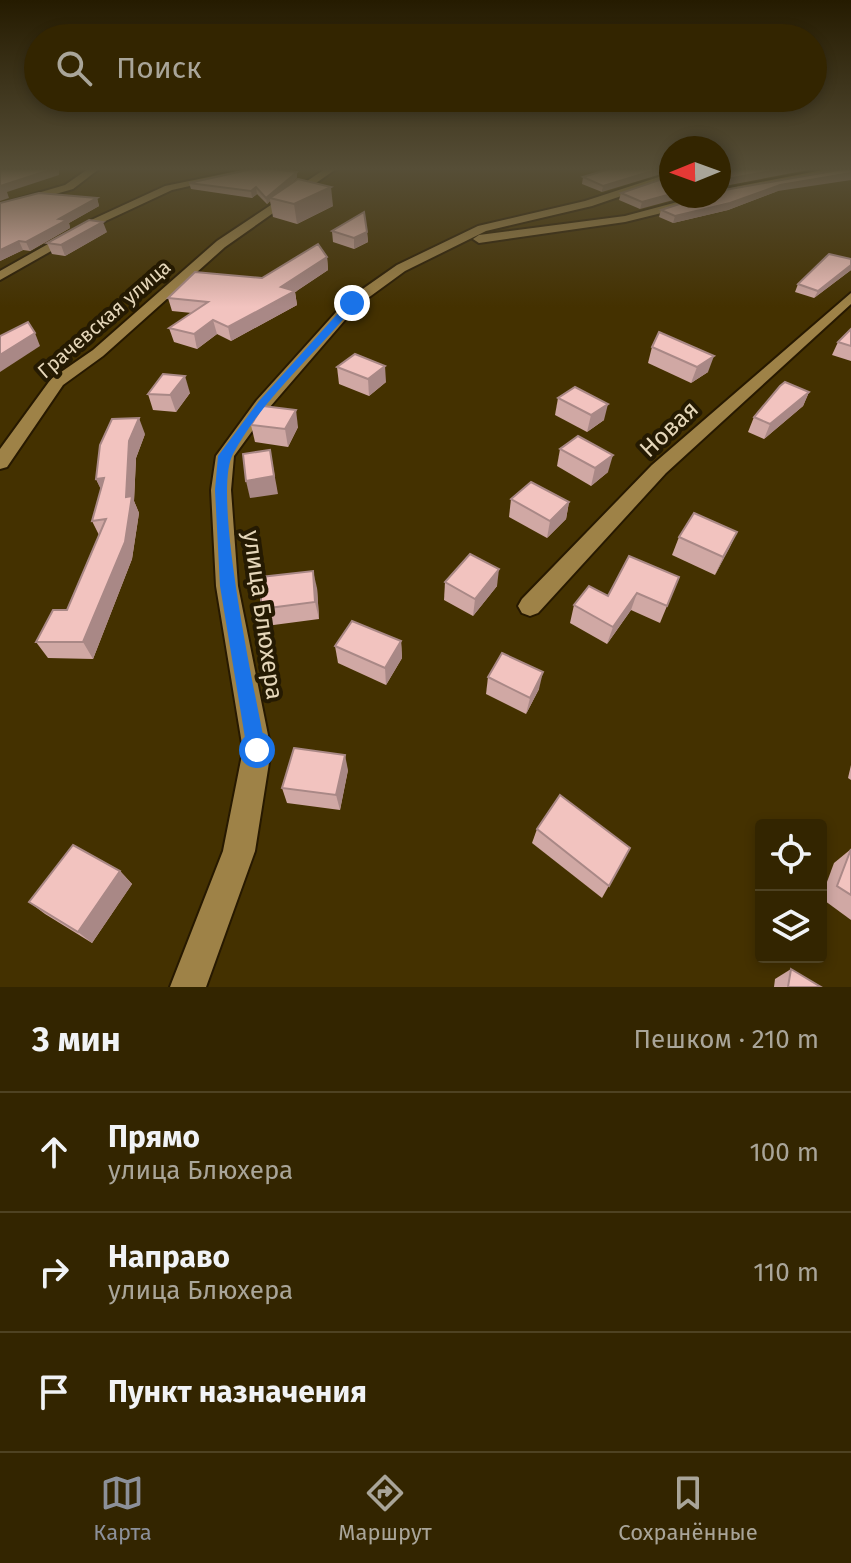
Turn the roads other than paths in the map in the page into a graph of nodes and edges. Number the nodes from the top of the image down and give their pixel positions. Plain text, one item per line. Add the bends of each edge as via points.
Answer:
1 (110, 215) edge
2 (263, 215) edge
3 (539, 215) edge
4 (648, 215) edge
5 (448, 244) junction
6 (0, 276) edge
7 (851, 297) edge
8 (0, 431) edge
9 (23, 432) junction
10 (0, 463) edge
11 (530, 606) dead end
12 (188, 987) edge

1 - 6 street
2 - 9 street, Грачевская улица via 221,244 98,353 57,382
3 - 5 street, улица Блюхера via 482,228
4 - 5 street, улица Блюхера
5 - 12 street, улица Блюхера via 401,268 352,303 225,456 221,490 227,586 257,750 239,851
7 - 11 street, Новая via 659,469
8 - 9 street
9 - 10 street, Грачевская улица

